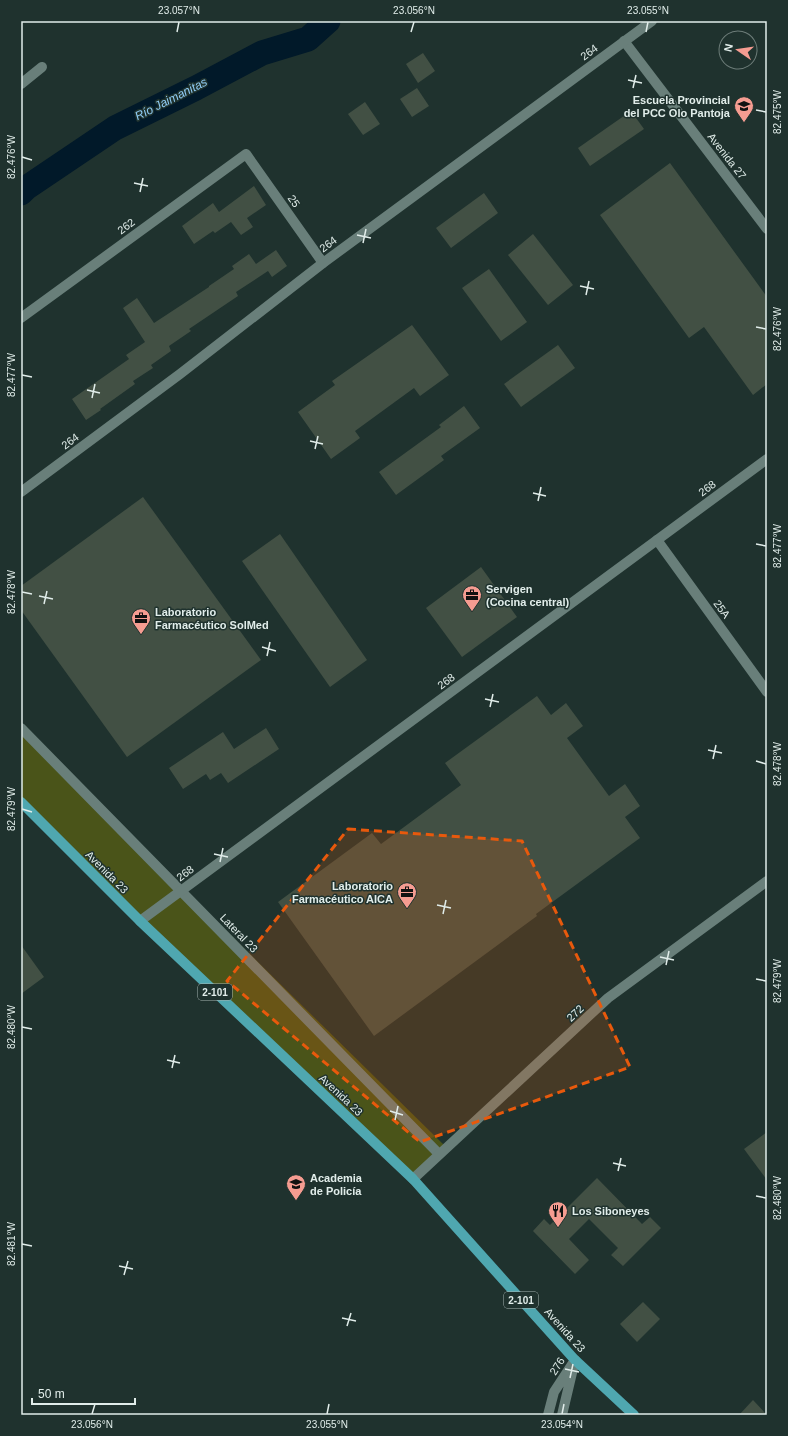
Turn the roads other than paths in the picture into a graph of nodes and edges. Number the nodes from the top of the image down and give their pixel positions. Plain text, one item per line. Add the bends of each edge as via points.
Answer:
1 (652, 21) edge
2 (624, 41) junction
3 (42, 67) dead end
4 (21, 84) edge
5 (246, 154) joint
6 (767, 228) edge
7 (323, 263) junction
8 (21, 318) edge
9 (767, 459) edge
10 (21, 492) edge
11 (657, 540) junction
12 (767, 692) edge
13 (21, 728) edge
14 (21, 802) edge
15 (767, 881) edge
16 (181, 891) junction
17 (140, 921) junction
18 (439, 1154) junction
19 (413, 1179) junction
20 (575, 1360) junction
21 (548, 1415) edge
22 (562, 1415) edge
23 (634, 1415) edge

1 - 2 street, 264
2 - 6 street, Avenida 27
2 - 7 street, 264
3 - 4 street
5 - 7 street, 25
5 - 8 street, 262
7 - 10 street, 264 via 180,374
9 - 11 street, 268
11 - 12 street, 25A
11 - 16 street, 268
13 - 16 street, Lateral 23
14 - 17 main road, Avenida 23 / 2-101
15 - 18 street, 272 via 608,998
16 - 17 street, 268
16 - 18 street, Lateral 23
17 - 19 main road, Avenida 23 / 2-101
18 - 19 street, 272
19 - 20 main road, Avenida 23 / 2-101
20 - 21 street, 276 via 554,1392
20 - 22 street, 276
20 - 23 main road, Avenida 23 / 2-101

